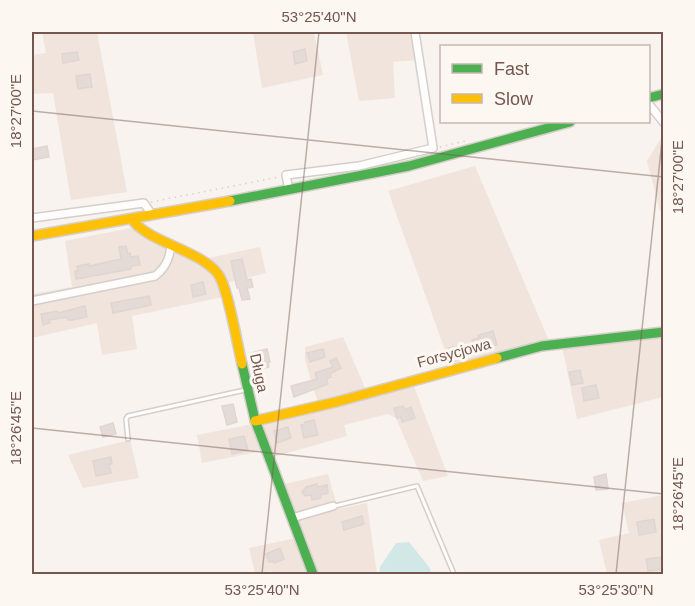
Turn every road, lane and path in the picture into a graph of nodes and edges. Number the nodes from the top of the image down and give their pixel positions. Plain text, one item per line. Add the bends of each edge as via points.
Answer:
1 (415, 32) edge
2 (650, 106) edge
3 (566, 123) edge
4 (663, 123) edge
5 (286, 175) junction
6 (289, 190) junction
7 (144, 203) junction
8 (152, 214) junction
9 (32, 218) edge
10 (132, 219) junction
11 (32, 236) edge
12 (171, 244) junction
13 (32, 301) edge
14 (663, 332) edge
15 (247, 390) junction
16 (255, 421) junction
17 (128, 438) dead end
18 (333, 506) joint
19 (292, 518) junction
20 (313, 574) edge
21 (454, 574) edge

1 - 5 street via 433,148 358,166
2 - 4 street
3 - 6 street via 409,166
5 - 6 street
5 - 7 path
6 - 8 street
7 - 8 street
7 - 9 street
8 - 10 street
10 - 11 street
10 - 12 street, Długa via 138,227
12 - 13 street via 164,268 155,276
12 - 15 street, Długa via 207,263 219,275
14 - 16 street, Forsycjowa via 542,346
15 - 16 street, Długa
15 - 17 lane via 137,412 126,419
16 - 19 street, Długa
18 - 19 street
18 - 21 lane via 417,486
19 - 20 street, Długa

